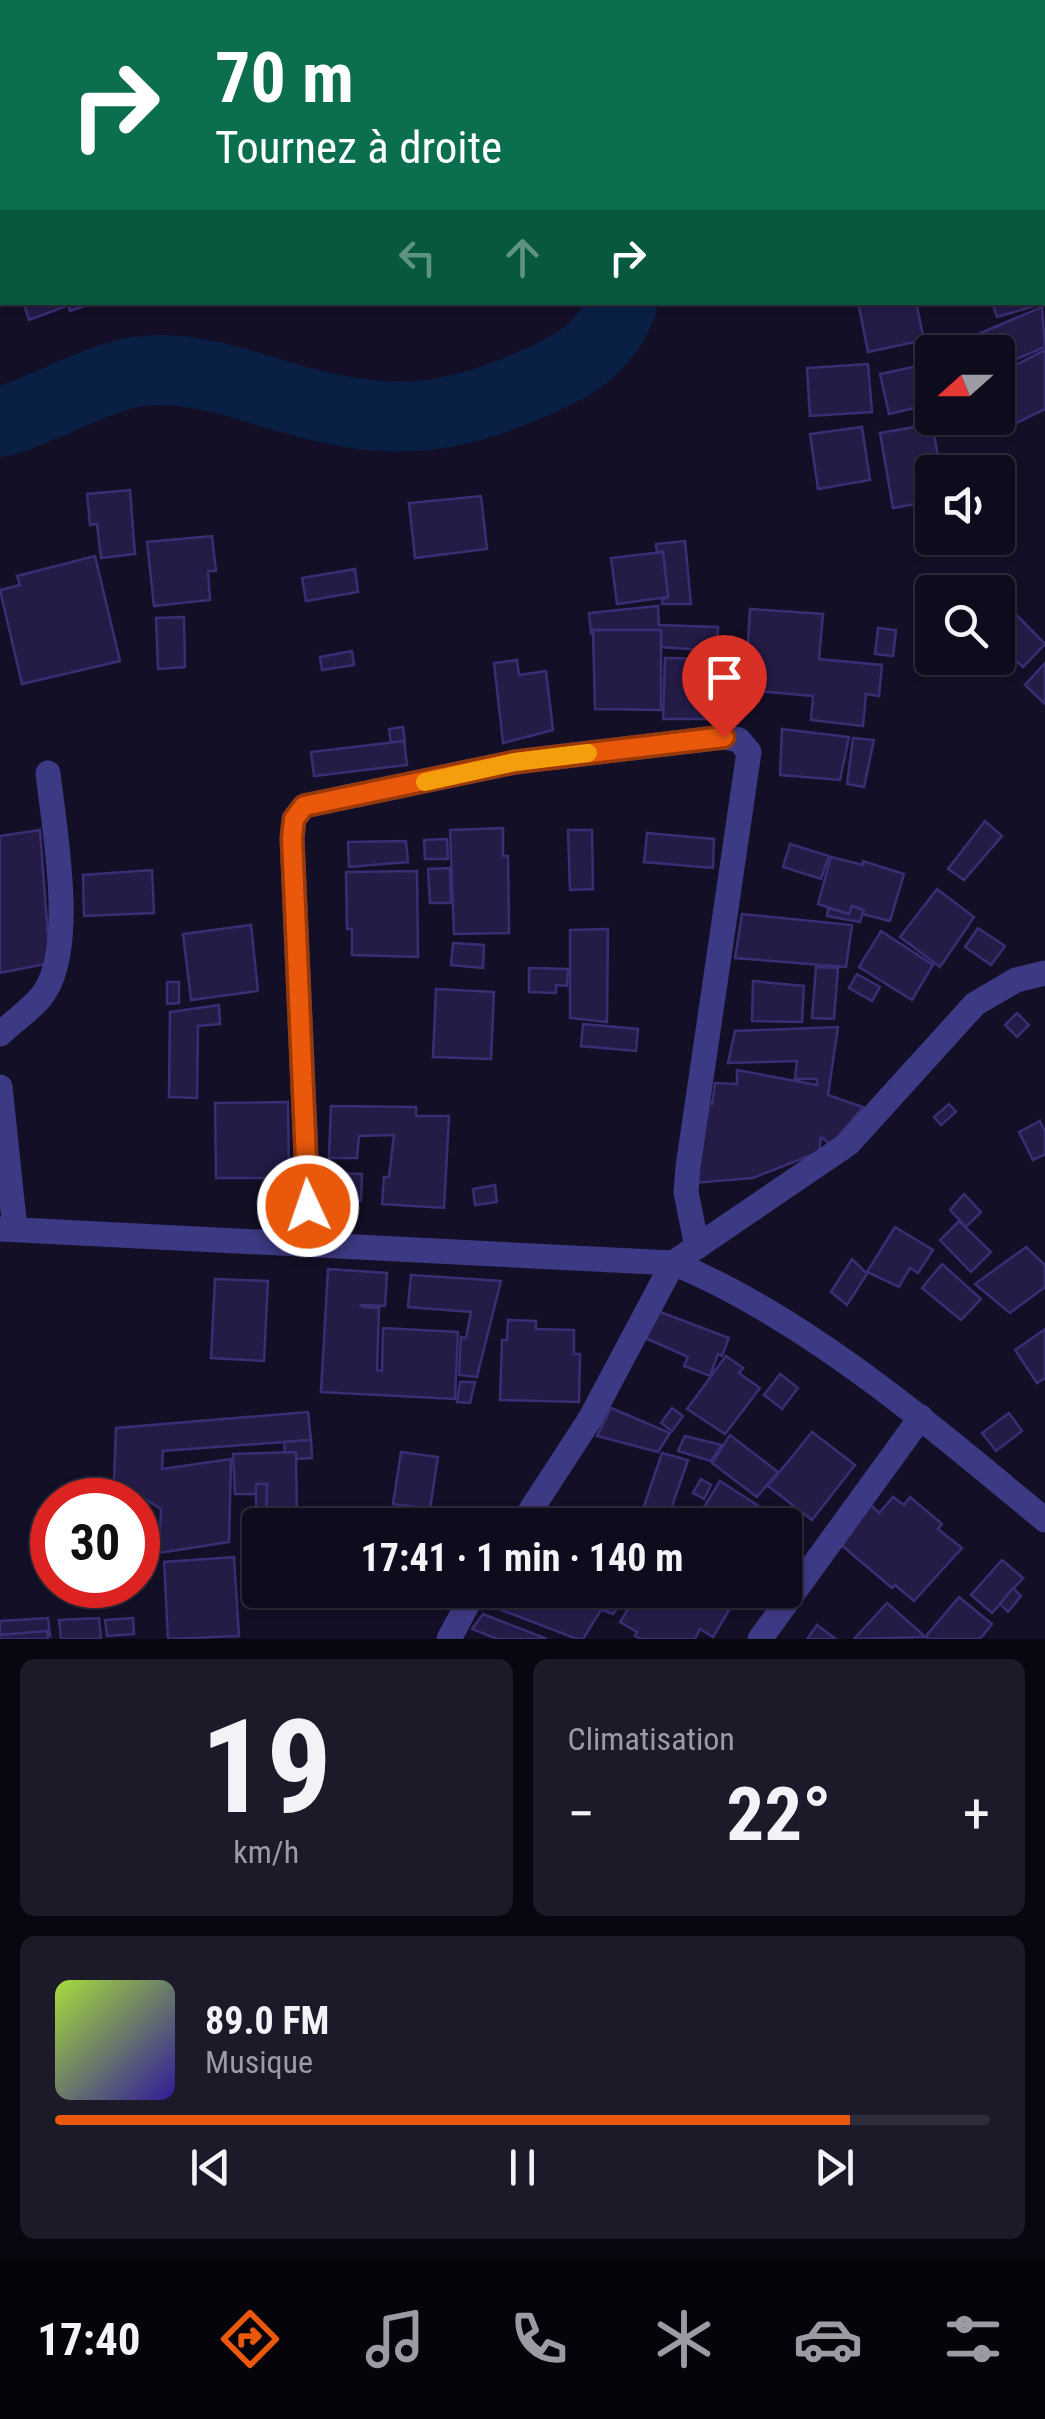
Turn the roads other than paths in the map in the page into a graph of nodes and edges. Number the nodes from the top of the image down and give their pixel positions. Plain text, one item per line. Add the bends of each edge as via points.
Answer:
1 (48, 773) dead end
2 (1045, 973) edge
3 (0, 1034) edge
4 (0, 1087) edge
5 (7, 1229) edge
6 (310, 1243) junction
7 (697, 1247) junction
8 (673, 1263) junction
9 (921, 1417) junction
10 (532, 1508) edge
11 (1045, 1520) edge
12 (465, 1608) edge
13 (449, 1639) edge
14 (760, 1639) edge

1 - 3 street via 60,949 43,995
2 - 7 street via 1016,980 976,1004 848,1144
4 - 5 street
5 - 6 street
6 - 7 street via 292,838 304,806 515,762 724,737 739,740 748,752 688,1167
6 - 8 street
7 - 8 street
8 - 9 street via 808,1338
8 - 10 street via 590,1419
9 - 11 street
9 - 14 street
12 - 13 street

